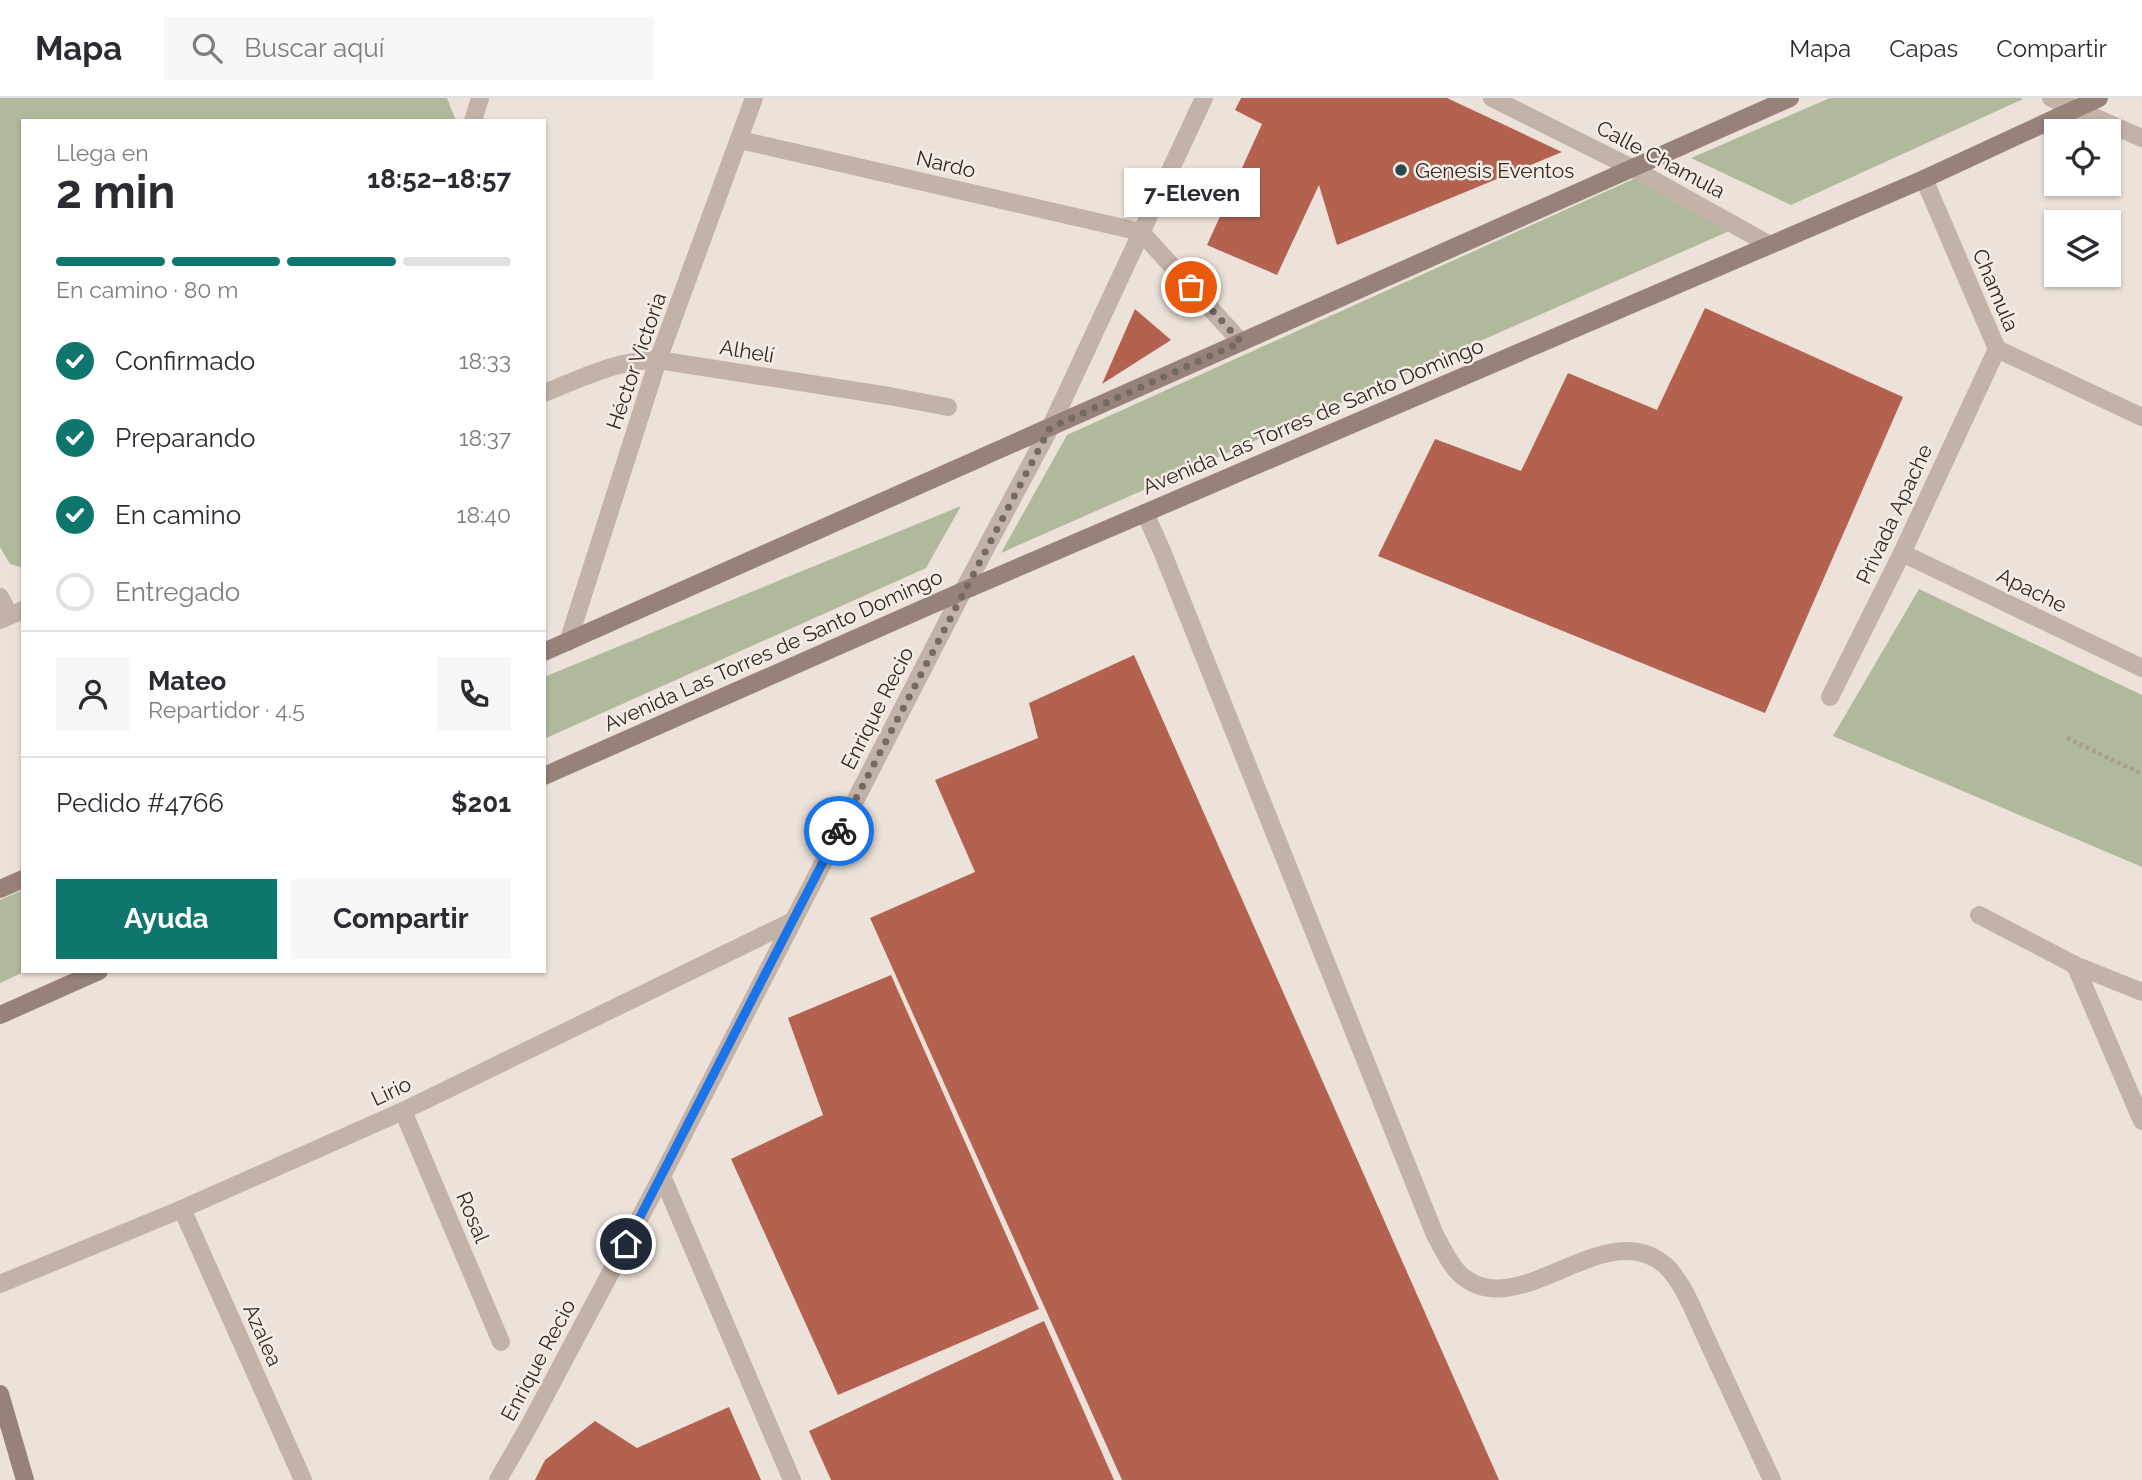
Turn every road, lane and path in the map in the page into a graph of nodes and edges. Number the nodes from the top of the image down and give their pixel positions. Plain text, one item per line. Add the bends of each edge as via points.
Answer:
1 (480, 98) edge
2 (754, 98) edge
3 (1204, 98) edge
4 (1492, 98) edge
5 (1790, 98) edge
6 (2050, 98) edge
7 (2099, 98) edge
8 (2075, 109) junction
9 (474, 119) edge
10 (2142, 138) edge
11 (740, 140) junction
12 (1632, 168) junction
13 (1924, 180) junction
14 (1141, 232) junction
15 (1770, 245) junction
16 (1241, 342) junction
17 (1997, 349) junction
18 (658, 360) junction
19 (546, 392) edge
20 (948, 407) dead end
21 (2142, 417) edge
22 (1050, 428) junction
23 (1145, 513) junction
24 (1902, 554) junction
25 (963, 591) junction
26 (0, 597) edge
27 (11, 615) edge
28 (568, 642) junction
29 (546, 651) edge
30 (2142, 668) edge
31 (1830, 697) dead end
32 (2067, 738) dead end
33 (546, 775) edge
34 (2142, 775) edge
35 (21, 880) edge
36 (0, 889) edge
37 (1979, 915) dead end
38 (793, 921) junction
39 (2075, 965) junction
40 (95, 973) edge
41 (2142, 992) edge
42 (0, 1015) edge
43 (403, 1111) junction
44 (2142, 1121) edge
45 (662, 1175) junction
46 (182, 1209) junction
47 (0, 1284) edge
48 (501, 1342) dead end
49 (0, 1394) edge
50 (25, 1480) edge
51 (303, 1480) edge
52 (498, 1480) edge
53 (792, 1480) edge
54 (1772, 1480) edge

1 - 9 street
2 - 11 street, Héctor Victoria
3 - 14 street, Enrique Recio
4 - 12 street, Calle Chamula
5 - 12 street
6 - 8 street
7 - 8 street, Avenida Las Torres de Santo Domingo
8 - 10 street
8 - 13 street, Avenida Las Torres de Santo Domingo
11 - 14 street, Nardo
11 - 18 street, Héctor Victoria
12 - 15 street, Calle Chamula
12 - 16 street
13 - 15 street, Avenida Las Torres de Santo Domingo
13 - 17 street, Chamula
14 - 16 street
14 - 22 street, Enrique Recio
15 - 23 street, Avenida Las Torres de Santo Domingo
16 - 22 street
17 - 21 street, Chamula
17 - 24 street, Privada Apache
18 - 19 street, Alhelí via 624,363
18 - 20 street, Alhelí
18 - 28 street, Héctor Victoria
22 - 25 street, Enrique Recio
22 - 28 street
23 - 25 street, Avenida Las Torres de Santo Domingo
23 - 54 street via 1447,1257 1458,1273 1476,1285 1498,1288 1526,1285 1614,1251 1629,1249 1666,1265 1688,1300
24 - 30 street, Apache
24 - 31 street, Privada Apache
25 - 33 street, Avenida Las Torres de Santo Domingo
25 - 38 street, Enrique Recio
26 - 27 street
28 - 29 street
32 - 34 path
35 - 36 street
37 - 39 street
38 - 43 street, Lirio
38 - 45 street, Enrique Recio
39 - 41 street
39 - 44 street
40 - 42 street
43 - 46 street, Lirio
43 - 48 street, Rosal
45 - 52 street, Enrique Recio
45 - 53 street
46 - 47 street, Lirio
46 - 51 street, Azalea
49 - 50 street

